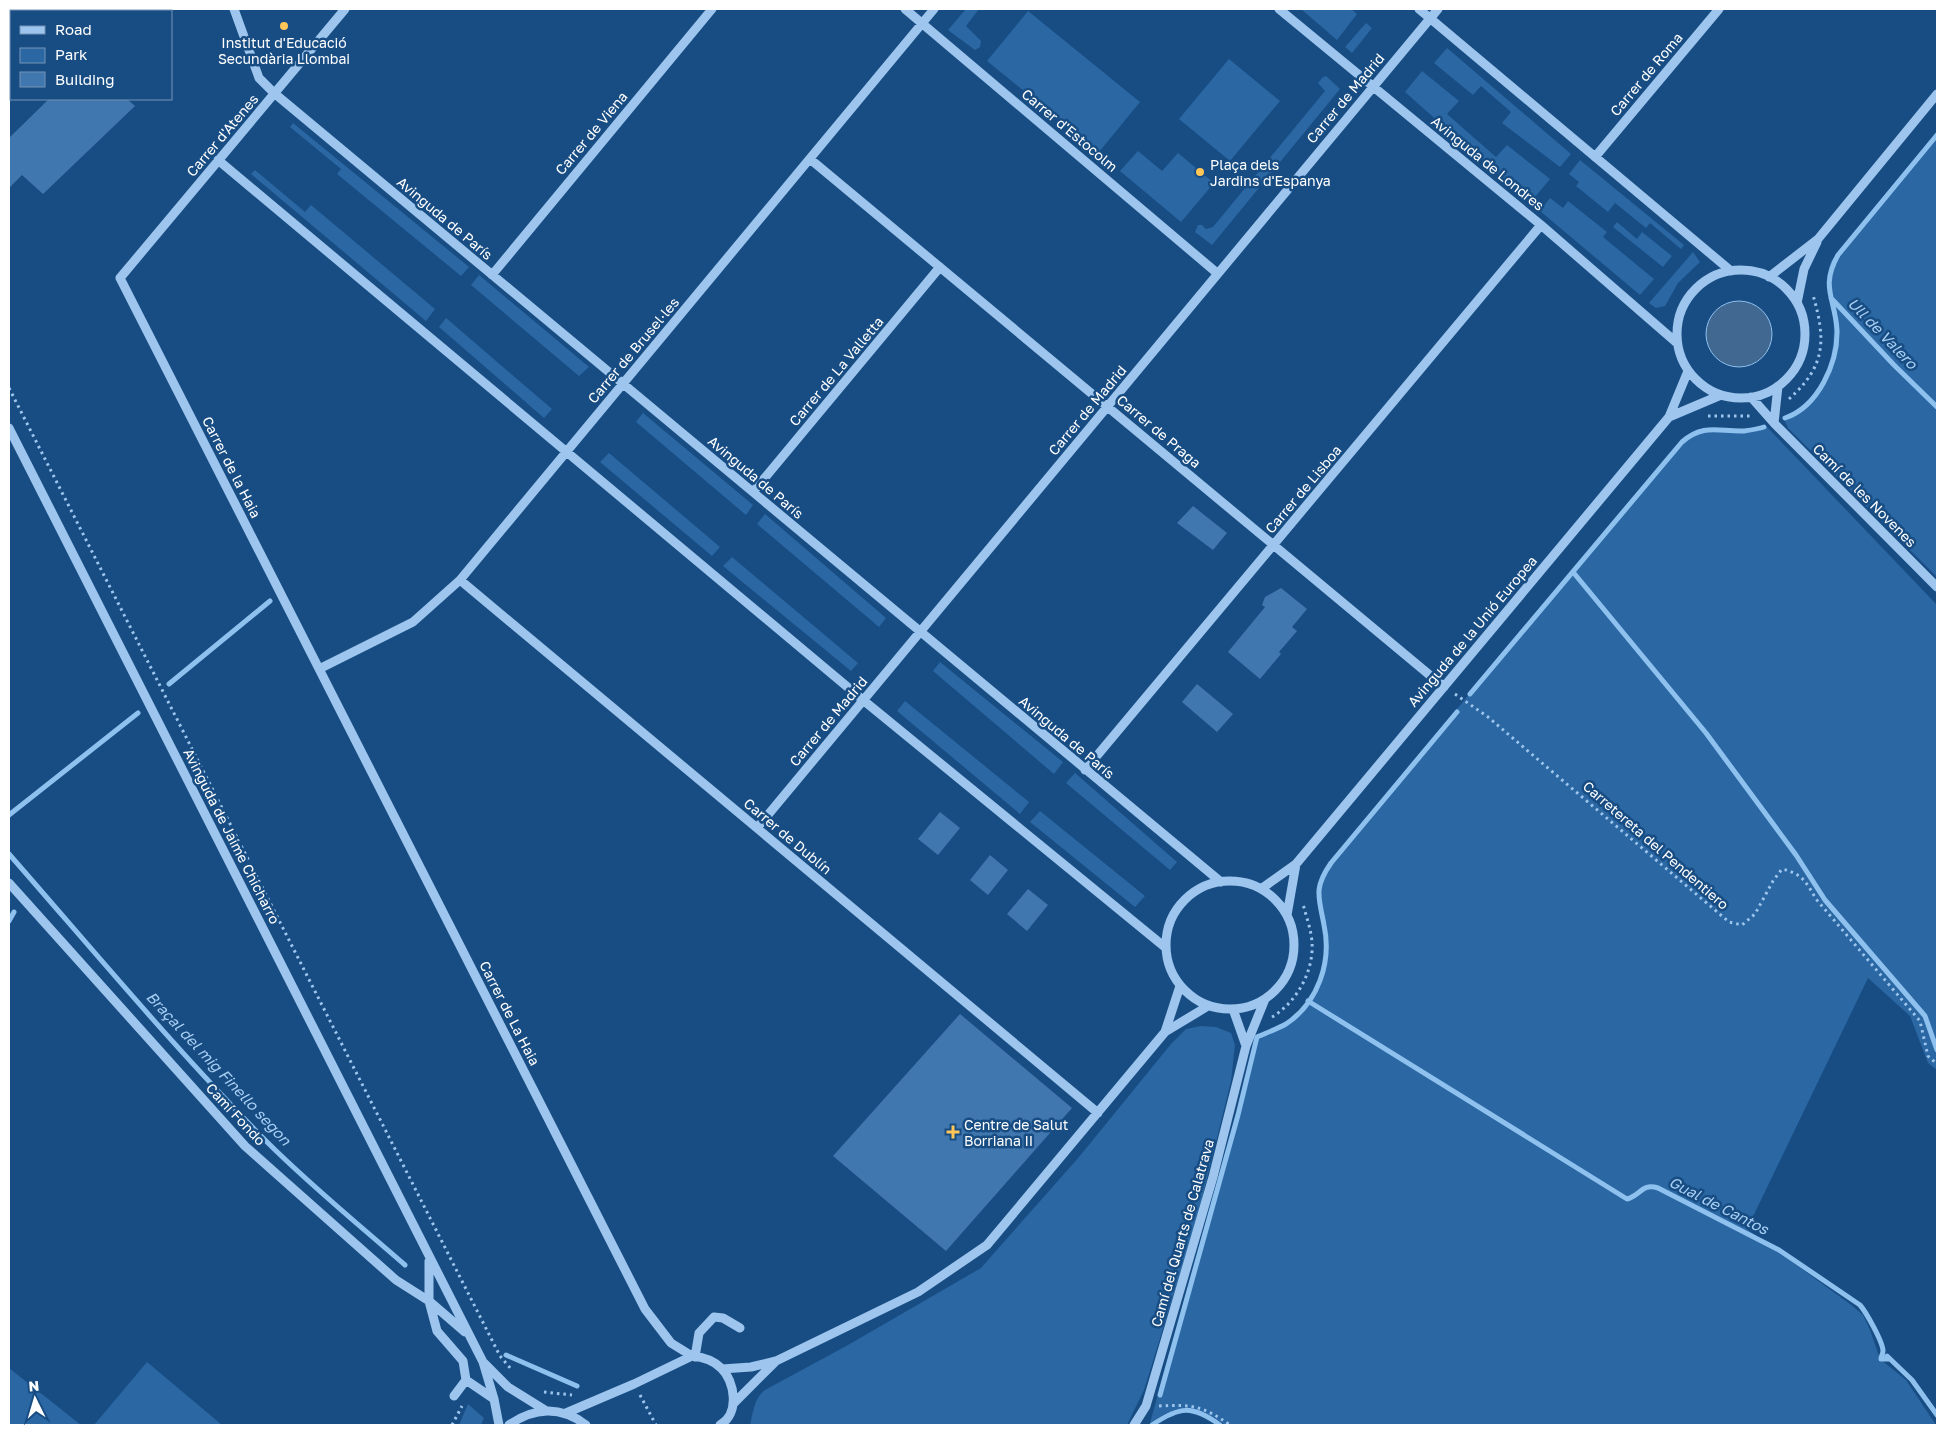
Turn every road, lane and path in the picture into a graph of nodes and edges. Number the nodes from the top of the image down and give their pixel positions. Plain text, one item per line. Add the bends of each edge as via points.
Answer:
1 (234, 9) edge
2 (345, 9) edge
3 (712, 9) edge
4 (905, 9) edge
5 (934, 9) edge
6 (1278, 9) edge
7 (1419, 9) edge
8 (1438, 9) edge
9 (1719, 9) edge
10 (1430, 18) junction
11 (922, 23) junction
12 (1373, 86) junction
13 (274, 93) junction
14 (1937, 94) edge
15 (1595, 157) junction
16 (810, 159) junction
17 (218, 160) junction
18 (1542, 225) junction
19 (1818, 239) junction
20 (940, 267) junction
21 (1731, 271) junction
22 (1217, 273) junction
23 (492, 275) junction
24 (1770, 277) junction
25 (120, 278) joint
26 (1811, 289) dead end
27 (1797, 303) junction
28 (1677, 343) junction
29 (1688, 371) junction
30 (623, 384) junction
31 (1778, 386) junction
32 (9, 388) edge
33 (1721, 395) junction
34 (1751, 397) junction
35 (1108, 406) junction
36 (1776, 409) junction
37 (1764, 413) junction
38 (1702, 416) dead end
39 (1669, 417) junction
40 (1774, 423) junction
41 (9, 428) edge
42 (566, 452) junction
43 (753, 492) junction
44 (1274, 545) junction
45 (460, 580) junction
46 (1937, 587) edge
47 (920, 632) junction
48 (319, 669) junction
49 (1460, 686) dead end
50 (1444, 687) junction
51 (1454, 694) junction
52 (863, 700) junction
53 (1085, 770) junction
54 (757, 828) junction
55 (1296, 864) junction
56 (1221, 882) junction
57 (9, 883) edge
58 (1261, 889) junction
59 (1302, 902) dead end
60 (1287, 915) junction
61 (1166, 948) junction
62 (1180, 986) junction
63 (1265, 999) junction
64 (1208, 1006) junction
65 (1233, 1010) junction
66 (1265, 1021) dead end
67 (1165, 1032) junction
68 (1246, 1046) junction
69 (1937, 1064) edge
70 (1098, 1113) junction
71 (429, 1258) junction
72 (429, 1301) junction
73 (740, 1328) dead end
74 (470, 1336) junction
75 (694, 1356) junction
76 (776, 1361) junction
77 (483, 1362) junction
78 (722, 1369) junction
79 (515, 1374) dead end
80 (466, 1380) junction
81 (634, 1384) junction
82 (536, 1388) dead end
83 (577, 1394) dead end
84 (454, 1396) dead end
85 (494, 1399) junction
86 (733, 1404) junction
87 (1146, 1406) junction
88 (544, 1410) junction
89 (566, 1413) junction
90 (723, 1424) edge
91 (499, 1425) edge
92 (509, 1425) edge
93 (586, 1425) edge
94 (656, 1425) edge
95 (1134, 1425) edge
96 (1230, 1425) edge

1 - 13 street, Avinguda de París via 259,78
2 - 13 street, Carrer d'Atenes
3 - 23 street, Carrer de Viena
4 - 11 street, Carrer d'Estocolm
5 - 11 street, Carrer de Brusel·les
6 - 12 street, Avinguda de Londres
7 - 10 street
8 - 10 street, Carrer de Madrid
9 - 15 street, Carrer de Roma
10 - 12 street, Carrer de Madrid
10 - 15 street
11 - 16 street, Carrer de Brusel·les
11 - 22 street, Carrer d'Estocolm
12 - 18 street, Avinguda de Londres
12 - 22 street, Carrer de Madrid
13 - 17 street, Carrer d'Atenes
13 - 23 street, Avinguda de París
14 - 19 street
15 - 21 street
16 - 20 street, Carrer de Praga
16 - 30 street, Carrer de Brusel·les
17 - 25 street, Carrer d'Atenes
17 - 42 street
18 - 28 street, Avinguda de Londres
18 - 44 street, Carrer de Lisboa
19 - 24 street
19 - 27 street via 1804,269
20 - 35 street, Carrer de Praga
20 - 43 street, Carrer de La Valletta
21 - 24 street via 1744,270
21 - 28 street via 1715,275 1690,296 1681,310
22 - 35 street, Carrer de Madrid
23 - 30 street, Avinguda de París
24 - 27 street
25 - 48 street, Carrer de la Haia
26 - 36 path via 1822,340 1817,365 1804,386
27 - 31 street via 1805,339 1801,357 1792,373
28 - 29 street
29 - 33 street via 1697,381
29 - 39 street, Avinguda de la Unió Europea
30 - 42 street, Carrer de Brusel·les
30 - 43 street, Avinguda de París
31 - 34 street via 1765,394
31 - 36 street
32 - 79 path via 500,1356
33 - 34 street
33 - 39 street, Avinguda de la Unió Europea
34 - 37 street, Camí de les Novenes
35 - 44 street, Carrer de Praga
35 - 47 street, Carrer de Madrid
36 - 40 street
37 - 38 path
37 - 40 street, Camí de les Novenes
39 - 50 street, Avinguda de la Unió Europea
40 - 46 street, Camí de les Novenes
41 - 71 street, Avinguda de Jaime Chicharro
42 - 45 street, Carrer de Brusel·les
42 - 52 street
43 - 47 street, Avinguda de París
44 - 50 street, Carrer de Praga
44 - 53 street, Carrer de Lisboa
45 - 48 street, Carrer de Brusel·les via 413,622
45 - 54 street, Carrer de Dublín
47 - 52 street, Carrer de Madrid
47 - 53 street, Avinguda de París
48 - 75 street, Carrer de La Haia via 645,1309 671,1343
49 - 51 path
50 - 51 path, Carretereta del Pendentiero
50 - 55 street, Avinguda de la Unió Europea
51 - 69 path, Carretereta del Pendentiero via 1488,717 1729,922 1742,925 1756,914 1782,870 1795,872 1920,1021 1928,1056
52 - 54 street, Carrer de Madrid
52 - 61 street
53 - 56 street, Avinguda de París
54 - 70 street, Carrer de Dublín
55 - 58 street, Avinguda de la Unió Europea
55 - 60 street, Avinguda de la Unió Europea
56 - 58 street via 1248,883
56 - 61 street via 1203,887 1187,897 1175,912 1168,929
57 - 72 street, Camí Fondo via 245,1146 396,1280
58 - 60 street via 1280,904
59 - 66 path via 1312,942 1310,966 1298,994
60 - 63 street via 1293,933 1294,952 1284,979
61 - 62 street via 1170,968
62 - 64 street
62 - 67 street
63 - 65 street
63 - 68 street, Camí del Quarts de Calatrava
64 - 65 street
64 - 67 street
65 - 68 street
67 - 70 street
68 - 87 street, Camí del Quarts de Calatrava via 1213,1177
70 - 76 street via 987,1245 918,1292
71 - 72 street
71 - 74 street, Avinguda de Jaime Chicharro
72 - 74 street, Camí Fondo
72 - 80 street via 437,1331 463,1361
73 - 75 street via 723,1318 714,1317 699,1333
74 - 77 street, Avinguda de Jaime Chicharro
75 - 78 street
75 - 81 street
76 - 78 street
76 - 86 street
77 - 85 street
77 - 88 street via 508,1388
78 - 86 street via 733,1391
80 - 84 street
80 - 85 street
81 - 89 street
81 - 94 path
82 - 83 path via 544,1393
85 - 91 street
86 - 90 street
87 - 95 street, Camí del Quarts de Calatrava
87 - 96 path via 1196,1406
88 - 89 street
88 - 92 street
89 - 93 street

